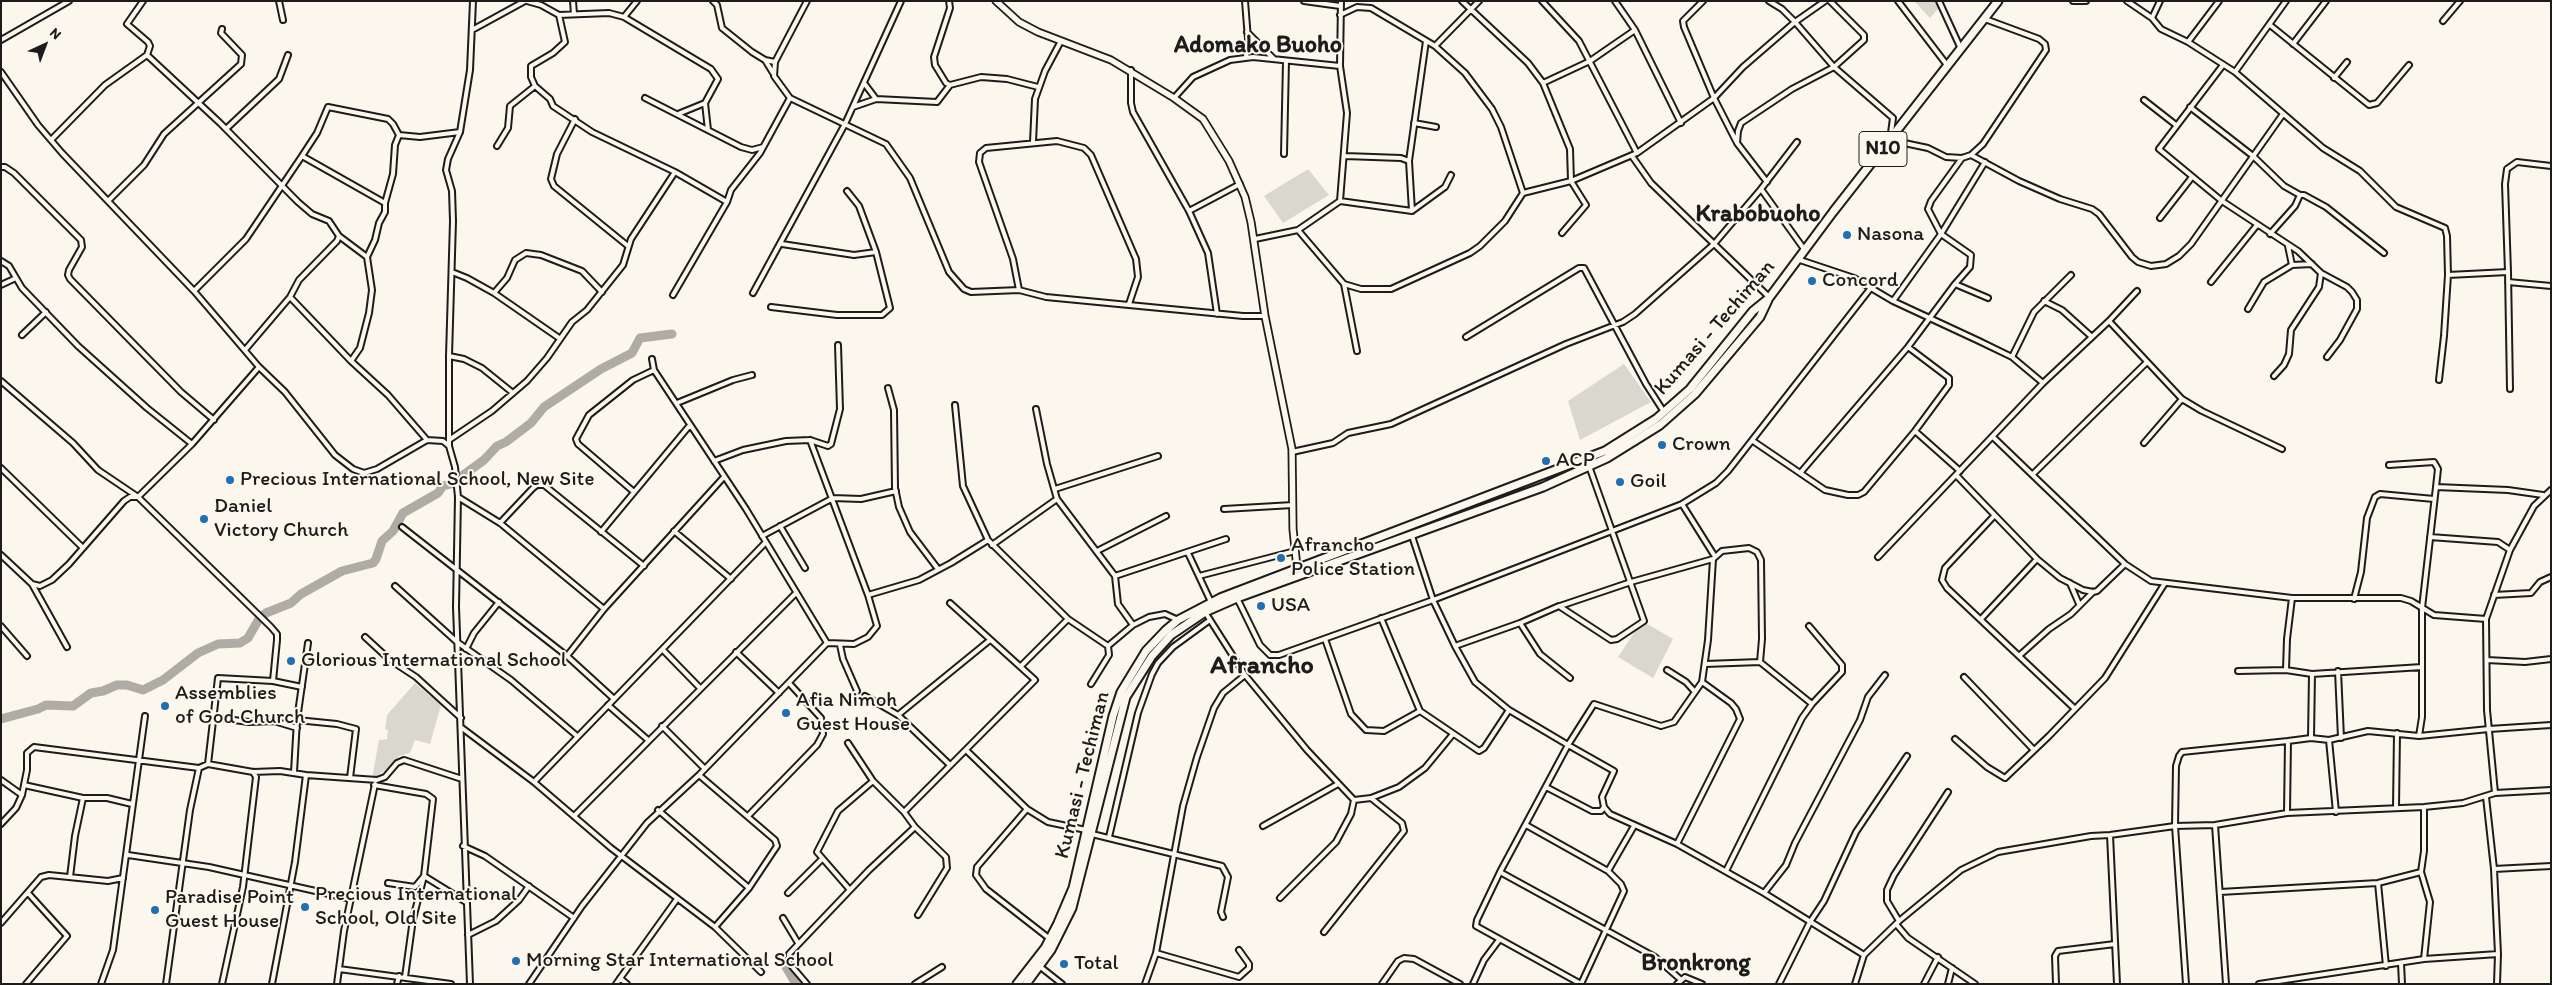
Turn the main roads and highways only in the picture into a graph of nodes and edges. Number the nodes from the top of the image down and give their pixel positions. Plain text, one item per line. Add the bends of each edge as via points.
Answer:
1 (1998, 1) edge
2 (1770, 298) junction
3 (1494, 493) junction
4 (1498, 504) junction
5 (1089, 832) junction
6 (1038, 965) junction
7 (1017, 984) edge
8 (1026, 984) edge

1 - 2 highway, Kumasi - Techiman / N10 via 1797,258
2 - 3 highway, Kumasi - Techiman / N10 via 1754,311 1690,389 1642,429 1605,451
2 - 4 highway, N10 via 1760,317 1695,394 1640,439 1589,466
3 - 4 highway
3 - 5 highway, Kumasi - Techiman / N10 via 1211,602 1178,620 1146,651 1121,692
4 - 5 highway, N10 via 1237,598 1182,626 1152,656 1132,685 1122,710
5 - 6 highway, Kumasi - Techiman / N10 via 1072,888
5 - 6 highway, N10 via 1072,908
6 - 7 highway, Kumasi - Techiman / N10
6 - 8 highway, N10

